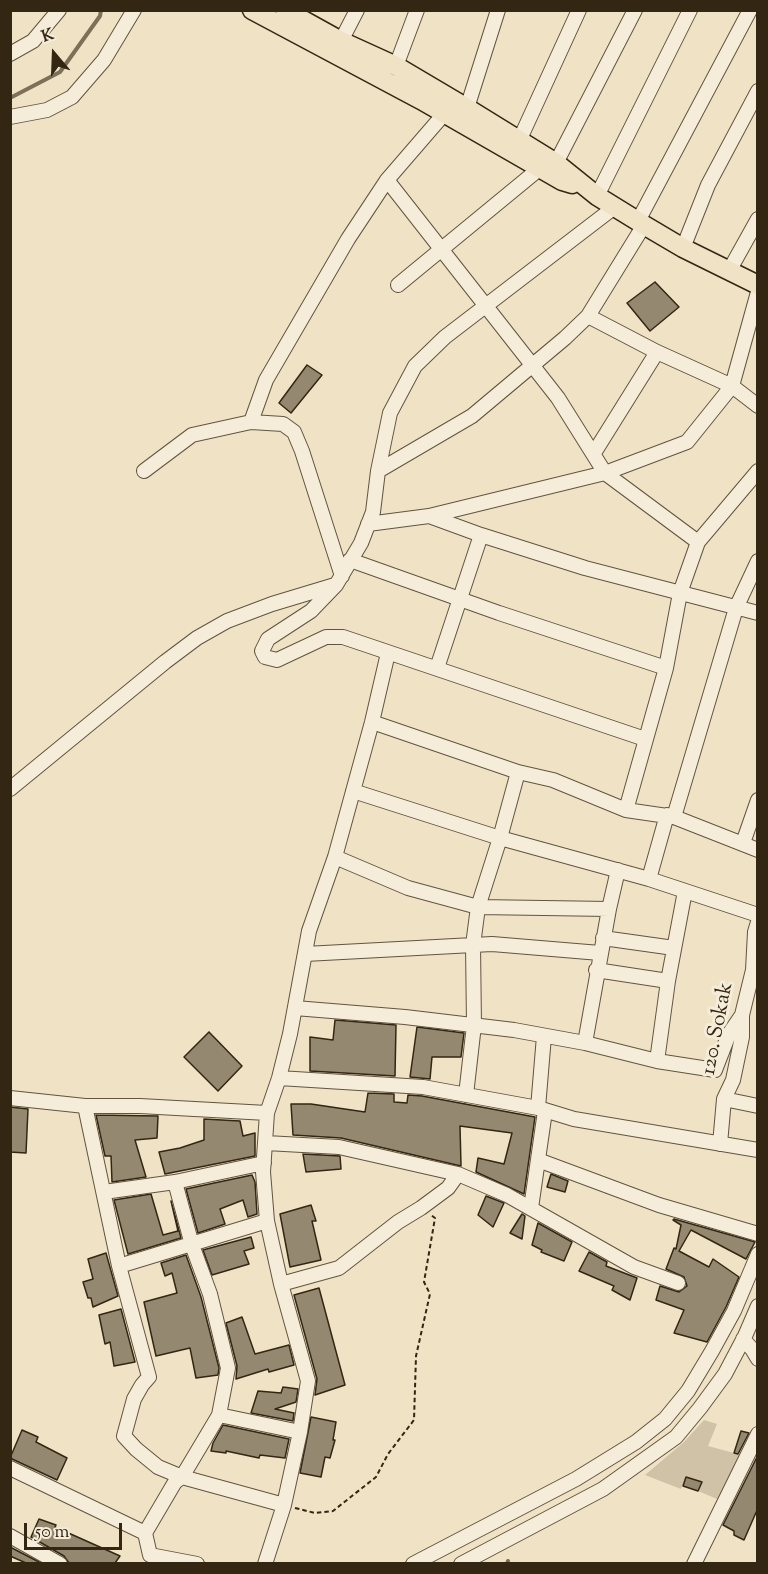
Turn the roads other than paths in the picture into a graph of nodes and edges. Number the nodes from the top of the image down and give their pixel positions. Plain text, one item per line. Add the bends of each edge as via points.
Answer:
1 (59, 10) edge
2 (134, 10) edge
3 (252, 10) edge
4 (285, 10) edge
5 (357, 10) edge
6 (417, 10) edge
7 (498, 10) edge
8 (579, 10) edge
9 (634, 10) edge
10 (690, 10) edge
11 (750, 10) edge
12 (341, 41) junction
13 (10, 54) edge
14 (396, 66) junction
15 (758, 91) edge
16 (467, 108) junction
17 (444, 114) junction
18 (10, 117) edge
19 (519, 141) junction
20 (547, 166) junction
21 (387, 180) junction
22 (591, 192) junction
23 (616, 206) junction
24 (758, 219) edge
25 (641, 223) junction
26 (442, 248) junction
27 (683, 248) junction
28 (729, 271) junction
29 (398, 285) dead end
30 (758, 285) edge
31 (758, 292) edge
32 (486, 305) junction
33 (588, 316) junction
34 (657, 352) junction
35 (533, 366) junction
36 (732, 386) junction
37 (758, 406) edge
38 (251, 422) junction
39 (594, 453) junction
40 (144, 471) dead end
41 (378, 471) junction
42 (758, 471) edge
43 (605, 473) junction
44 (429, 516) junction
45 (368, 524) junction
46 (481, 535) junction
47 (698, 542) junction
48 (350, 560) junction
49 (758, 561) edge
50 (339, 581) junction
51 (680, 593) junction
52 (460, 598) junction
53 (736, 608) junction
54 (758, 613) edge
55 (388, 653) junction
56 (437, 668) junction
57 (666, 669) junction
58 (372, 722) junction
59 (645, 739) junction
60 (518, 772) junction
61 (10, 789) edge
62 (353, 791) junction
63 (758, 800) edge
64 (626, 810) junction
65 (671, 816) junction
66 (500, 838) junction
67 (743, 843) junction
68 (758, 850) edge
69 (335, 857) junction
70 (618, 870) junction
71 (649, 879) junction
72 (685, 891) junction
73 (478, 907) junction
74 (609, 909) junction
75 (758, 915) edge
76 (758, 922) edge
77 (603, 938) junction
78 (473, 945) junction
79 (674, 948) junction
80 (600, 953) junction
81 (305, 954) junction
82 (596, 970) junction
83 (755, 971) edge
84 (668, 981) junction
85 (295, 1008) junction
86 (742, 1015) junction
87 (474, 1025) junction
88 (544, 1036) junction
89 (585, 1043) junction
90 (657, 1061) junction
91 (279, 1078) junction
92 (466, 1095) junction
93 (10, 1098) edge
94 (724, 1099) junction
95 (85, 1106) junction
96 (758, 1106) edge
97 (541, 1110) junction
98 (267, 1113) junction
99 (266, 1143) junction
100 (720, 1144) junction
101 (758, 1150) edge
102 (538, 1160) junction
103 (264, 1163) junction
104 (458, 1174) junction
105 (175, 1182) junction
106 (104, 1192) junction
107 (531, 1208) junction
108 (267, 1221) junction
109 (758, 1234) edge
110 (192, 1245) junction
111 (758, 1254) edge
112 (120, 1266) junction
113 (678, 1283) dead end
114 (281, 1284) junction
115 (758, 1306) edge
116 (743, 1339) junction
117 (758, 1359) edge
118 (219, 1415) junction
119 (300, 1432) junction
120 (758, 1434) edge
121 (10, 1468) edge
122 (182, 1478) junction
123 (284, 1505) junction
124 (145, 1533) junction
125 (10, 1536) edge
126 (148, 1559) edge
127 (60, 1563) edge
128 (197, 1563) edge
129 (265, 1563) edge
130 (413, 1563) edge
131 (461, 1563) edge
132 (694, 1563) edge

1 - 13 street via 33,41
2 - 18 street via 104,60 72,97 47,110
3 - 17 main road
4 - 12 main road
5 - 12 street
6 - 14 street
7 - 16 street
8 - 19 street
9 - 20 street
10 - 22 street
11 - 25 street
12 - 14 main road
14 - 16 main road
15 - 27 street via 708,186
16 - 19 main road
17 - 20 main road
17 - 21 street
19 - 20 main road
20 - 22 main road via 562,181
20 - 26 street
21 - 26 street
21 - 38 street via 266,380
22 - 23 main road
23 - 25 main road
23 - 32 street
24 - 28 street
25 - 27 main road
25 - 33 street
26 - 29 street
26 - 32 street
27 - 28 main road
28 - 30 main road
31 - 36 street
32 - 35 street
32 - 41 street via 414,366 390,413
33 - 34 street
33 - 35 street
34 - 36 street
34 - 39 street
35 - 39 street
35 - 41 street via 472,416
36 - 37 street
36 - 43 street via 687,442
38 - 40 street via 192,435
38 - 50 street via 283,424 294,432
39 - 43 street
41 - 45 street
42 - 47 street
43 - 44 street
43 - 47 street
44 - 45 street
44 - 46 street
45 - 48 street via 362,543
46 - 51 street
46 - 52 street
47 - 51 street
48 - 50 street
48 - 52 street
49 - 53 street
50 - 55 street via 311,611 268,639 262,651 265,657 277,660 326,637 343,637
50 - 61 street via 228,621 197,638
51 - 53 street
51 - 57 street
52 - 56 street
52 - 57 street
53 - 54 street
53 - 65 street
55 - 56 street
55 - 58 street
56 - 59 street
57 - 59 street
58 - 60 street
58 - 62 street
59 - 64 street
60 - 64 street via 553,780
60 - 66 street
62 - 66 street
62 - 69 street
63 - 67 street
64 - 65 street
65 - 67 street
65 - 71 street
66 - 70 street
66 - 73 street
67 - 68 street
69 - 73 street via 408,888
69 - 81 street via 309,930
70 - 71 street
70 - 74 street
71 - 72 street
72 - 75 street
72 - 79 street
73 - 74 street
73 - 78 street
74 - 77 street
76 - 83 street, 120. Sokak via 754,932
77 - 79 street
77 - 80 street
78 - 80 street
78 - 81 street
78 - 87 street
79 - 84 street
80 - 82 street
81 - 85 street
82 - 84 street
82 - 89 street
83 - 86 street, 120. Sokak
84 - 90 street
85 - 87 street
85 - 91 street
86 - 90 street via 729,1034 715,1070
86 - 94 street, 120. Sokak via 742,1037 733,1080
87 - 88 street
87 - 92 street
88 - 89 street
88 - 97 street
89 - 90 street
91 - 92 street via 423,1087
91 - 98 street
92 - 97 street
93 - 95 street
94 - 96 street
94 - 100 street, 120. Sokak
95 - 98 street
95 - 106 street
97 - 100 street
97 - 102 street
98 - 99 street
99 - 103 street
99 - 104 street via 339,1147
100 - 101 street
102 - 107 street
102 - 109 street via 658,1205
103 - 105 street
103 - 108 street
104 - 107 street
104 - 114 street via 448,1188 339,1268
105 - 106 street
105 - 110 street
106 - 112 street
107 - 113 street via 634,1268
108 - 110 street
108 - 114 street
110 - 112 street
110 - 118 street via 210,1293 228,1368
111 - 130 street via 712,1352 665,1419 576,1479
112 - 122 street via 149,1377 134,1399 124,1436 158,1467
114 - 119 street via 308,1381
115 - 116 street
116 - 117 street
116 - 131 street via 724,1374 676,1437 603,1489
118 - 119 street
118 - 122 street
119 - 123 street
120 - 132 street
121 - 124 street
122 - 123 street
122 - 124 street via 175,1482
123 - 129 street
124 - 126 street
125 - 127 street
126 - 128 street

